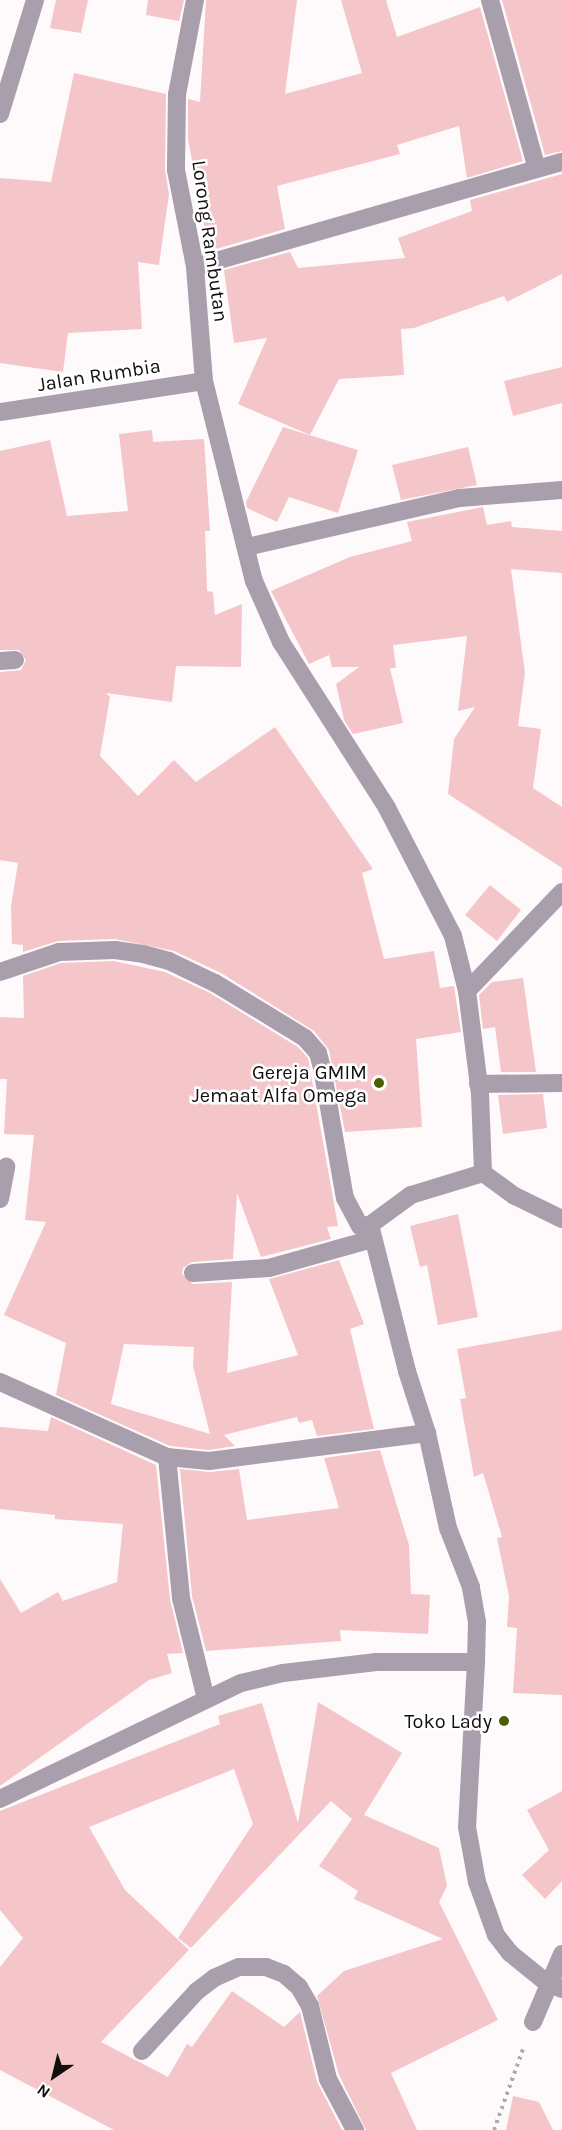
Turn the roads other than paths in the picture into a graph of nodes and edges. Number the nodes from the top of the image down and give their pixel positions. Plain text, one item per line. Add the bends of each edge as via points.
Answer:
1 (35, 0) edge
2 (195, 0) edge
3 (490, 0) edge
4 (0, 114) edge
5 (562, 162) edge
6 (537, 169) junction
7 (195, 267) junction
8 (204, 381) junction
9 (0, 412) edge
10 (562, 490) edge
11 (247, 547) junction
12 (562, 892) edge
13 (0, 972) edge
14 (467, 991) junction
15 (562, 1083) edge
16 (478, 1084) junction
17 (6, 1167) dead end
18 (483, 1173) junction
19 (0, 1199) edge
20 (562, 1219) edge
21 (371, 1232) junction
22 (193, 1273) dead end
23 (0, 1382) edge
24 (427, 1433) junction
25 (167, 1457) junction
26 (476, 1662) junction
27 (206, 1700) junction
28 (0, 1799) edge
29 (562, 1954) edge
30 (555, 1986) edge
31 (533, 2022) road end
32 (142, 2052) dead end
33 (355, 2130) edge

1 - 4 street
2 - 7 street, Lorong Rambutan via 177,94 176,171
3 - 6 street
5 - 6 street
6 - 7 street
7 - 8 street, Lorong Rambutan
8 - 9 street, Jalan Rumbia
8 - 11 street, Lorong Rambutan
10 - 11 street via 460,498
11 - 14 street, Lorong Rambutan via 254,581 289,656 387,808 453,936
12 - 14 street
13 - 21 street via 59,952 115,950 142,954 169,961 214,983 305,1038 318,1053 322,1068 345,1198 360,1226
14 - 16 street, Lorong Rambutan
15 - 16 street
16 - 18 street, Lorong Rambutan
17 - 19 street
18 - 20 street via 515,1196
18 - 21 street via 411,1195
21 - 22 street via 269,1268
21 - 24 street
23 - 25 street
24 - 25 street via 209,1461
24 - 26 street via 448,1528 471,1587 477,1622
25 - 27 street via 181,1598
26 - 27 street via 376,1662 283,1673 241,1683
26 - 30 street via 467,1827 477,1882 496,1935 510,1953
27 - 28 street
29 - 30 street
30 - 31 street
32 - 33 street via 197,1990 214,1978 239,1966 266,1967 284,1974 299,1987 310,2006 328,2079

